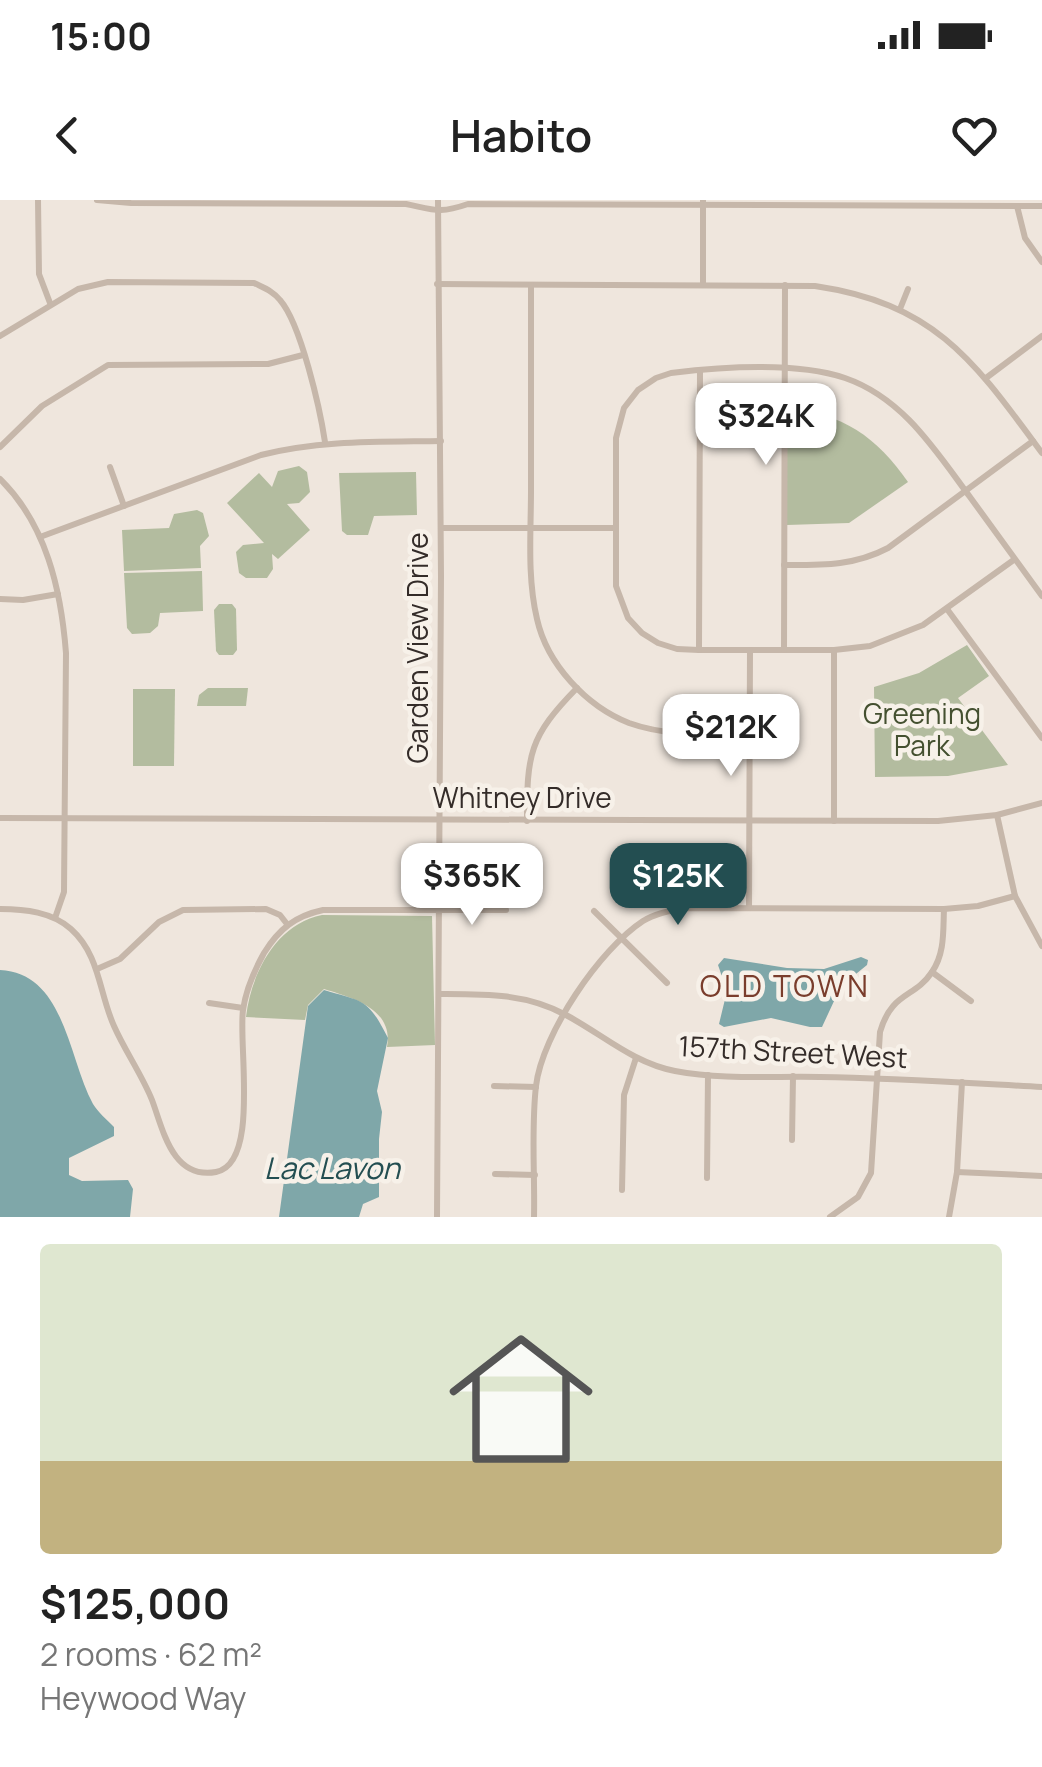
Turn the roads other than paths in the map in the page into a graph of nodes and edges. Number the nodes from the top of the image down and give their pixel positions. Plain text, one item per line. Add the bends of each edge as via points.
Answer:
1 (38, 200) edge
2 (97, 200) edge
3 (438, 200) edge
4 (703, 203) edge
5 (1017, 206) junction
6 (1042, 206) edge
7 (438, 211) junction
8 (1042, 262) edge
9 (437, 284) junction
10 (531, 285) junction
11 (784, 285) junction
12 (703, 286) junction
13 (908, 289) dead end
14 (50, 304) junction
15 (900, 309) junction
16 (0, 336) edge
17 (1042, 336) edge
18 (304, 355) junction
19 (700, 370) junction
20 (784, 370) junction
21 (986, 378) junction
22 (441, 441) junction
23 (1033, 441) junction
24 (325, 442) junction
25 (0, 447) edge
26 (1042, 453) edge
27 (110, 467) dead end
28 (0, 479) edge
29 (965, 491) junction
30 (124, 506) junction
31 (442, 528) junction
32 (531, 528) junction
33 (615, 528) junction
34 (40, 537) junction
35 (1015, 559) junction
36 (784, 565) junction
37 (58, 594) junction
38 (1042, 596) edge
39 (0, 599) edge
40 (947, 609) junction
41 (699, 650) junction
42 (750, 650) junction
43 (784, 650) junction
44 (834, 650) junction
45 (576, 688) junction
46 (749, 734) junction
47 (1042, 738) edge
48 (1042, 803) edge
49 (998, 815) junction
50 (0, 818) edge
51 (65, 819) junction
52 (440, 821) junction
53 (526, 821) junction
54 (749, 821) junction
55 (834, 821) junction
56 (1015, 896) junction
57 (749, 908) junction
58 (0, 909) edge
59 (944, 909) junction
60 (439, 910) junction
61 (506, 910) dead end
62 (594, 911) dead end
63 (55, 918) junction
64 (288, 924) junction
65 (1040, 936) edge
66 (620, 938) junction
67 (1042, 946) edge
68 (96, 969) junction
69 (932, 972) junction
70 (666, 983) dead end
71 (440, 994) junction
72 (971, 1002) dead end
73 (209, 1003) dead end
74 (243, 1008) junction
75 (565, 1014) junction
76 (636, 1058) junction
77 (708, 1075) junction
78 (793, 1076) junction
79 (878, 1078) junction
80 (962, 1082) junction
81 (494, 1086) dead end
82 (536, 1086) junction
83 (1042, 1086) edge
84 (792, 1140) dead end
85 (957, 1172) junction
86 (494, 1174) dead end
87 (535, 1175) junction
88 (1042, 1176) edge
89 (707, 1178) dead end
90 (622, 1190) dead end
91 (437, 1217) edge
92 (534, 1217) edge
93 (830, 1217) edge
94 (949, 1217) edge

1 - 14 street via 38,274
2 - 7 street via 406,204
3 - 7 street, Garden View Drive
4 - 5 street
4 - 7 street via 468,204
4 - 12 street
5 - 6 street
5 - 8 street via 1025,238
7 - 9 street, Garden View Drive
9 - 10 street
9 - 22 street, Garden View Drive
10 - 12 street
10 - 32 street
11 - 12 street
11 - 15 street via 844,290
11 - 20 street
13 - 15 street
14 - 16 street
14 - 18 street via 108,282 254,283 283,303
15 - 21 street via 948,339
17 - 21 street
18 - 24 street
18 - 25 street via 268,364 108,366 42,406
19 - 20 street
19 - 33 street via 656,378 624,408 616,438
19 - 41 street
20 - 29 street via 844,378 888,400 917,426
20 - 36 street
21 - 23 street
22 - 24 street
22 - 31 street, Garden View Drive
23 - 26 street
23 - 29 street
24 - 30 street via 261,455
27 - 30 street
28 - 34 street via 20,499
29 - 35 street
29 - 36 street via 868,558
30 - 34 street
31 - 32 street
31 - 52 street, Garden View Drive
32 - 33 street
32 - 45 street via 536,619
33 - 41 street via 616,586 628,618 658,644
34 - 37 street
35 - 38 street
35 - 40 street
36 - 43 street
37 - 39 street
37 - 51 street via 66,653
40 - 44 street via 897,638
40 - 47 street
41 - 42 street
42 - 43 street
42 - 46 street
43 - 44 street
44 - 55 street
45 - 46 street via 609,713 647,729
45 - 53 street via 533,744
46 - 54 street
48 - 49 street, Whitney Drive
49 - 55 street, Whitney Drive
49 - 56 street
50 - 51 street, Whitney Drive
51 - 52 street, Whitney Drive
51 - 63 street via 64,892
52 - 53 street, Whitney Drive
52 - 60 street, Garden View Drive
53 - 54 street, Whitney Drive
54 - 55 street, Whitney Drive
54 - 57 street
56 - 59 street
56 - 65 street
57 - 59 street
57 - 66 street via 671,910
58 - 63 street
59 - 69 street via 943,948
60 - 61 street
60 - 64 street via 323,910
60 - 71 street, Garden View Drive
62 - 66 street
63 - 68 street via 81,939
64 - 68 street via 266,909 183,910 159,922 120,959
64 - 74 street via 257,966
65 - 67 street
66 - 70 street
66 - 75 street
68 - 74 street via 165,1144 180,1162 202,1172 226,1168 240,1149
69 - 72 street
69 - 79 street via 885,1014
71 - 75 street, 157th Street West via 511,996
71 - 91 street, Garden View Drive
73 - 74 street
75 - 76 street, 157th Street West
75 - 82 street via 541,1060
76 - 77 street, 157th Street West
76 - 90 street via 624,1095
77 - 78 street, 157th Street West
77 - 89 street
78 - 79 street, 157th Street West
78 - 84 street
79 - 80 street, 157th Street West
79 - 93 street via 871,1173 858,1196
80 - 83 street, 157th Street West
80 - 85 street
81 - 82 street
82 - 87 street
85 - 88 street
85 - 94 street
86 - 87 street
87 - 92 street

